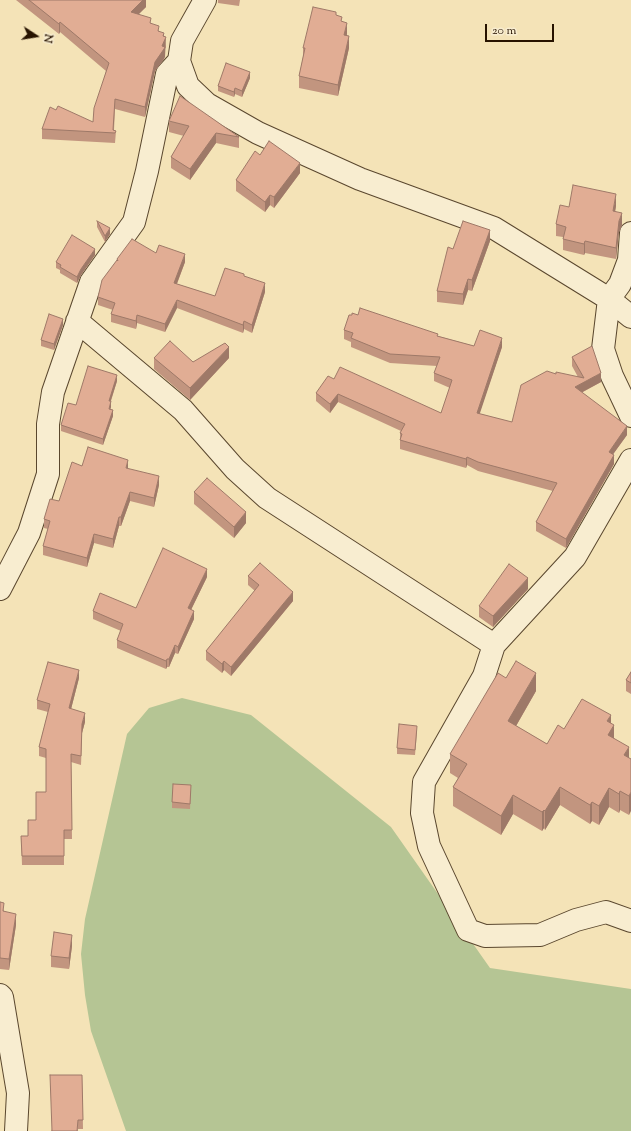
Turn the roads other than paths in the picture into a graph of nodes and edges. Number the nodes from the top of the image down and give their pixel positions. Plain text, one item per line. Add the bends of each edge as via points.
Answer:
1 (205, 0) edge
2 (179, 61) junction
3 (631, 233) edge
4 (609, 299) junction
5 (631, 317) edge
6 (77, 321) junction
7 (631, 416) edge
8 (631, 460) edge
9 (0, 589) edge
10 (494, 645) junction
11 (631, 921) edge
12 (0, 995) edge
13 (16, 1131) edge

1 - 2 street via 182,41
2 - 4 street via 188,86 207,104 258,134 360,179 494,228
2 - 6 street via 167,74 134,222 91,282
3 - 4 street via 629,260 620,284
4 - 5 street
4 - 7 street via 603,349 612,376
6 - 9 street via 53,392 48,424 48,474 29,533
6 - 10 street via 183,410 235,469 268,498
8 - 10 street via 575,557
10 - 11 street via 484,676 424,782 422,813 430,846 468,930 485,936 540,935 576,920 606,912
12 - 13 street via 18,1093

